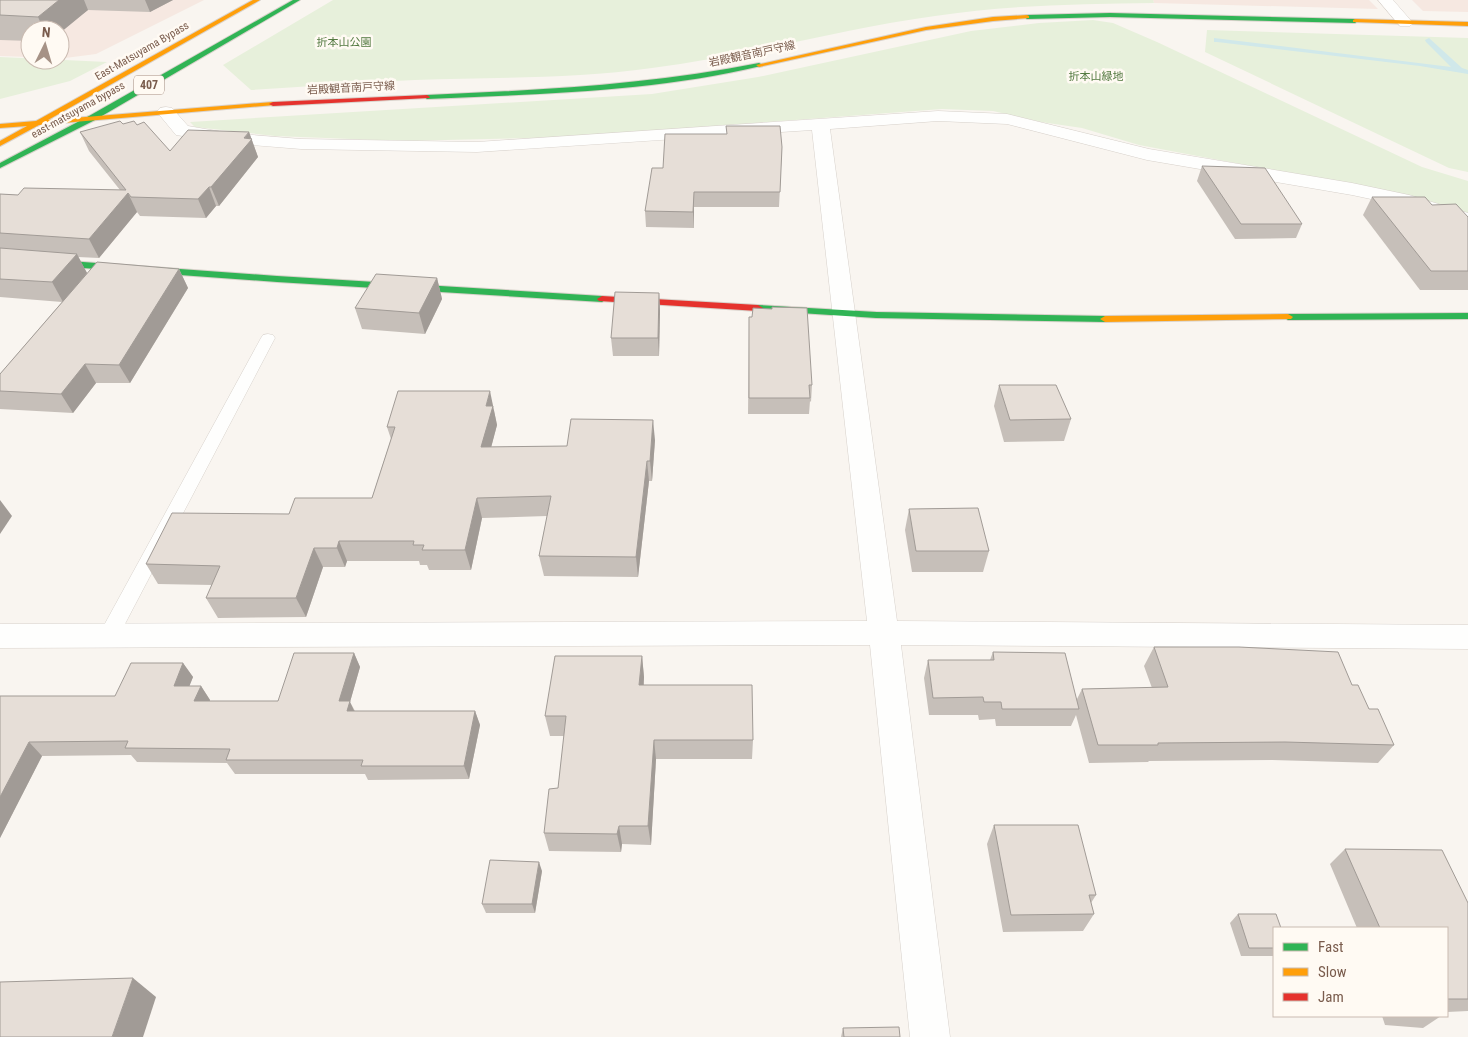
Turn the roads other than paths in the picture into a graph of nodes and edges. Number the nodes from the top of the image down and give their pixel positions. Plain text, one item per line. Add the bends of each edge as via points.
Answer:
1 (257, 0) edge
2 (296, 0) edge
3 (1385, 0) edge
4 (1405, 22) junction
5 (1468, 24) edge
6 (166, 112) junction
7 (92, 118) junction
8 (38, 123) junction
9 (820, 123) junction
10 (0, 126) edge
11 (0, 144) edge
12 (0, 166) edge
13 (1468, 220) edge
14 (0, 259) edge
15 (844, 314) junction
16 (1468, 316) edge
17 (268, 338) dead end
18 (884, 634) junction
19 (109, 635) junction
20 (0, 636) edge
21 (1468, 638) edge
22 (930, 1037) edge

1 - 8 main road, East-Matsuyama Bypass / 407
2 - 7 main road, east-matsuyama bypass / 407
3 - 4 street
4 - 5 main road, 岩殿観音南戸守線
4 - 6 main road, 岩殿観音南戸守線 via 1091,15 1006,18 909,33 719,74 615,87
6 - 7 main road, 岩殿観音南戸守線
6 - 9 street via 182,131 228,138 301,144 419,147 477,147
7 - 8 main road, 岩殿観音南戸守線
7 - 12 main road, east-matsuyama bypass / 407
8 - 10 main road, 岩殿観音南戸守線
8 - 11 main road, east-matsuyama bypass / 407
9 - 13 street via 938,116 1008,119 1147,154 1327,183 1409,201
9 - 15 street
14 - 15 main road
15 - 16 main road via 1073,319
15 - 18 street
17 - 19 lane
18 - 19 street
18 - 21 street
18 - 22 street
19 - 20 street

